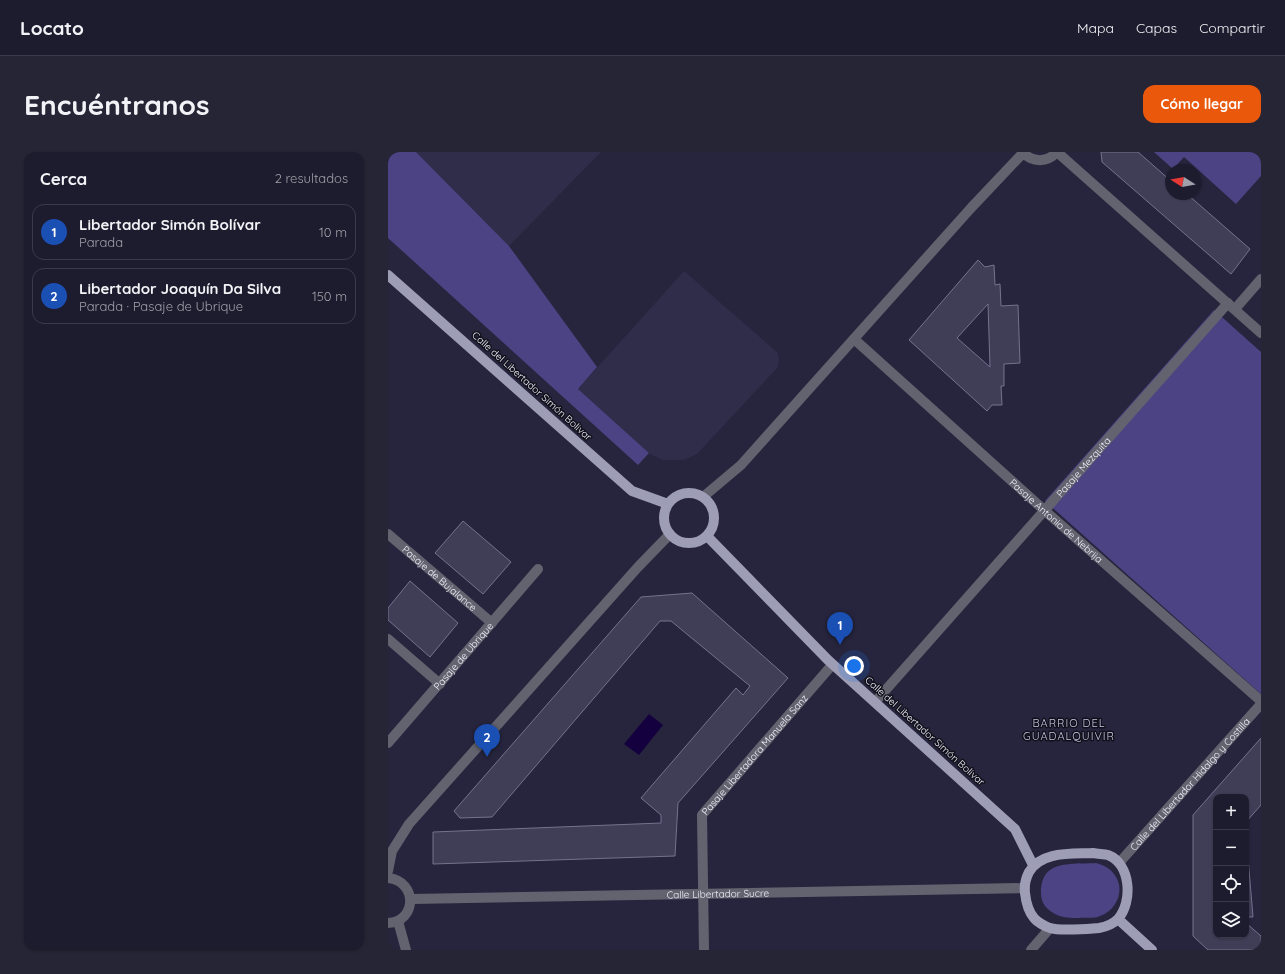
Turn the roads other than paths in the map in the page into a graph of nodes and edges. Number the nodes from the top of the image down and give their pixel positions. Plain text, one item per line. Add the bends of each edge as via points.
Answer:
1 (1057, 152) edge
2 (1023, 153) edge
3 (388, 275) edge
4 (1261, 279) edge
5 (1231, 306) junction
6 (1261, 333) edge
7 (854, 339) junction
8 (703, 497) junction
9 (668, 504) junction
10 (1044, 510) junction
11 (388, 534) edge
12 (670, 534) junction
13 (707, 536) junction
14 (538, 569) dead end
15 (492, 623) junction
16 (388, 639) edge
17 (832, 665) junction
18 (440, 684) junction
19 (1261, 701) edge
20 (875, 702) junction
21 (1261, 704) edge
22 (388, 743) edge
23 (390, 853) edge
24 (1119, 863) junction
25 (1033, 865) junction
26 (388, 871) edge
27 (388, 878) edge
28 (1025, 888) junction
29 (703, 894) junction
30 (411, 899) junction
31 (1118, 919) junction
32 (393, 922) edge
33 (1050, 928) junction
34 (406, 950) edge
35 (704, 950) edge
36 (1031, 950) edge
37 (1152, 950) edge

1 - 2 street via 1044,160 1029,158
1 - 5 street
2 - 7 street
3 - 9 main road, Calle del Libertador Simón Bolivar via 632,491
4 - 5 street, Pasaje Mezquita
5 - 6 street
5 - 10 street, Pasaje Mezquita
7 - 8 street via 741,465
7 - 10 street, Pasaje Antonio de Nebrija
8 - 9 main road via 689,493 681,494
8 - 13 main road via 713,508 715,516 712,530
9 - 12 main road via 664,519
10 - 19 street, Pasaje Antonio de Nebrija
10 - 20 street, Pasaje Mezquita
11 - 15 street, Pasaje de Bujalance
12 - 13 main road via 684,543 700,541
12 - 23 street via 409,824
13 - 17 main road, Calle del Libertador Simón Bolivar
14 - 15 street, Pasaje de Ubrique
15 - 18 street, Pasaje de Ubrique
16 - 18 street
17 - 20 main road, Calle del Libertador Simón Bolivar
17 - 29 street, Pasaje Libertadora Manuela Sanz via 702,815
18 - 22 street, Pasaje de Ubrique
20 - 25 main road, Calle del Libertador Simón Bolivar via 1015,829
21 - 24 street, Calle del Libertador Hidalgo y Costilla
23 - 26 street
24 - 25 main road via 1108,856 1084,854 1058,855 1045,858
24 - 31 main road via 1127,879 1128,896
25 - 28 main road
27 - 30 street via 400,881
28 - 29 street, Calle Libertador Sucre
28 - 33 main road via 1026,905 1035,919
29 - 30 street, Calle Libertador Sucre
29 - 35 street, Pasaje Libertadora Manuela Sanz
30 - 32 street via 408,912
31 - 33 main road via 1100,928
31 - 37 main road
32 - 34 street
33 - 36 street

